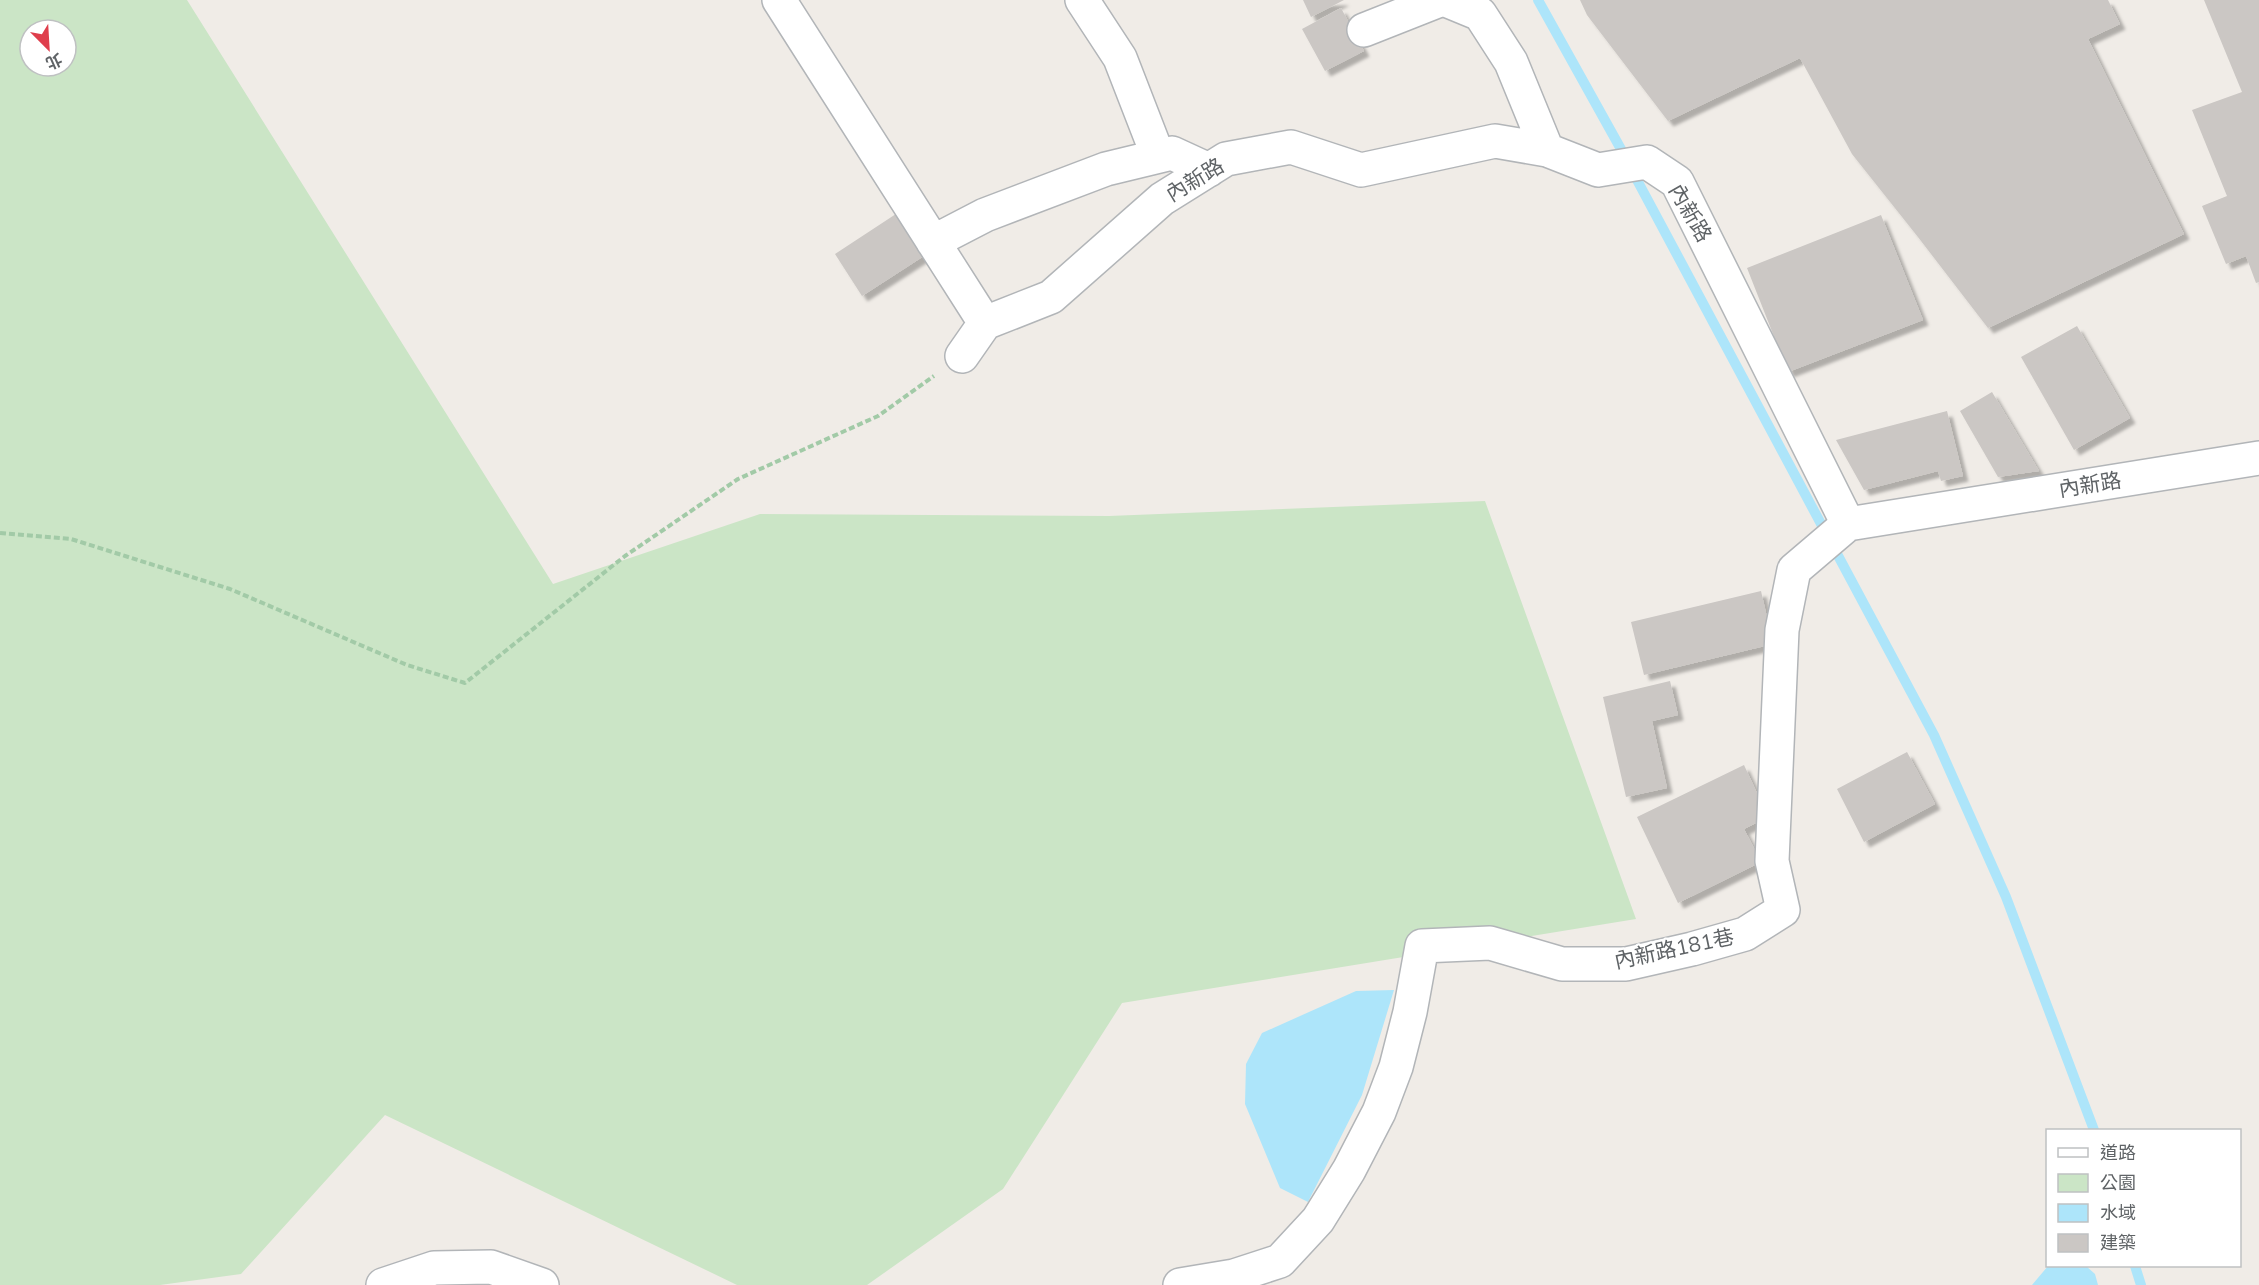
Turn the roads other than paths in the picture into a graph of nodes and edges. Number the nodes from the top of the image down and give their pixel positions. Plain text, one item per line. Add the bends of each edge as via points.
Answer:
1 (779, 0) edge
2 (1082, 0) edge
3 (1440, 0) edge
4 (1446, 0) edge
5 (1364, 30) dead end
6 (1547, 150) junction
7 (1158, 156) junction
8 (1209, 170) junction
9 (933, 243) junction
10 (985, 323) junction
11 (962, 356) road end
12 (2259, 458) edge
13 (1848, 524) junction
14 (383, 1285) edge
15 (542, 1285) edge
16 (1180, 1285) edge

1 - 9 street
2 - 7 street via 1120,58
3 - 5 street
4 - 6 street via 1479,14 1510,62
6 - 8 street, 內新路 via 1496,141 1361,170 1291,147 1226,159
6 - 13 street, 內新路 via 1598,170 1647,162 1677,182
7 - 8 street via 1172,153
7 - 9 street via 1106,169 985,215
8 - 10 street, 內新路 via 1162,198 1051,297
9 - 10 street
10 - 11 street
12 - 13 street, 內新路
13 - 16 street, 內新路181巷 via 1794,570 1782,630 1772,861 1783,910 1745,934 1626,964 1562,964 1490,943 1422,946 1410,1012 1383,1103 1318,1220 1281,1261 1234,1276
14 - 15 street via 434,1268 491,1268

